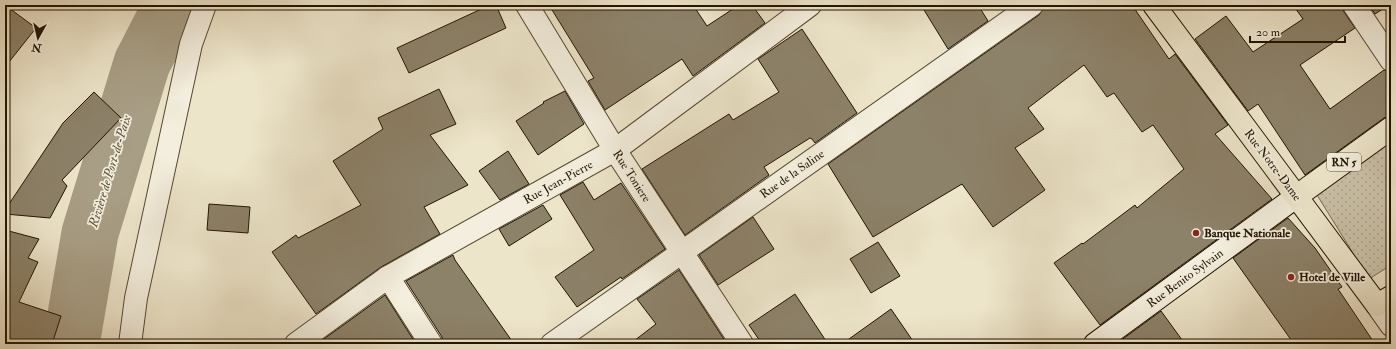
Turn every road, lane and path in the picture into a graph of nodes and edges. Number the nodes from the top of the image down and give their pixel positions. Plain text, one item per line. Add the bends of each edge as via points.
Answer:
1 (205, 5) edge
2 (527, 5) edge
3 (810, 5) edge
4 (1032, 5) edge
5 (1154, 5) edge
6 (1354, 5) edge
7 (1391, 60) edge
8 (1391, 128) edge
9 (615, 150) junction
10 (1297, 196) junction
11 (681, 252) junction
12 (388, 276) junction
13 (1384, 301) edge
14 (1391, 325) edge
15 (130, 344) edge
16 (296, 344) edge
17 (431, 344) edge
18 (552, 344) edge
19 (742, 344) edge
20 (1095, 344) edge

1 - 15 street via 191,44 136,298
2 - 9 street, Rue Toniere
3 - 9 street, Rue Jean-Pierre
4 - 11 street, Rue de la Saline
5 - 10 main road, Rue Notre-Dame
6 - 7 street
8 - 10 main road, Rue Benito Sylvain / RN 5
9 - 11 street, Rue Toniere
9 - 12 street, Rue Jean-Pierre
10 - 13 main road, Rue Notre-Dame
10 - 20 street, Rue Benito Sylvain
11 - 18 street, Rue de la Saline
11 - 19 street, Rue Toniere
12 - 16 street, Rue Jean-Pierre
12 - 17 street
13 - 14 street, Rue Notre-Dame

